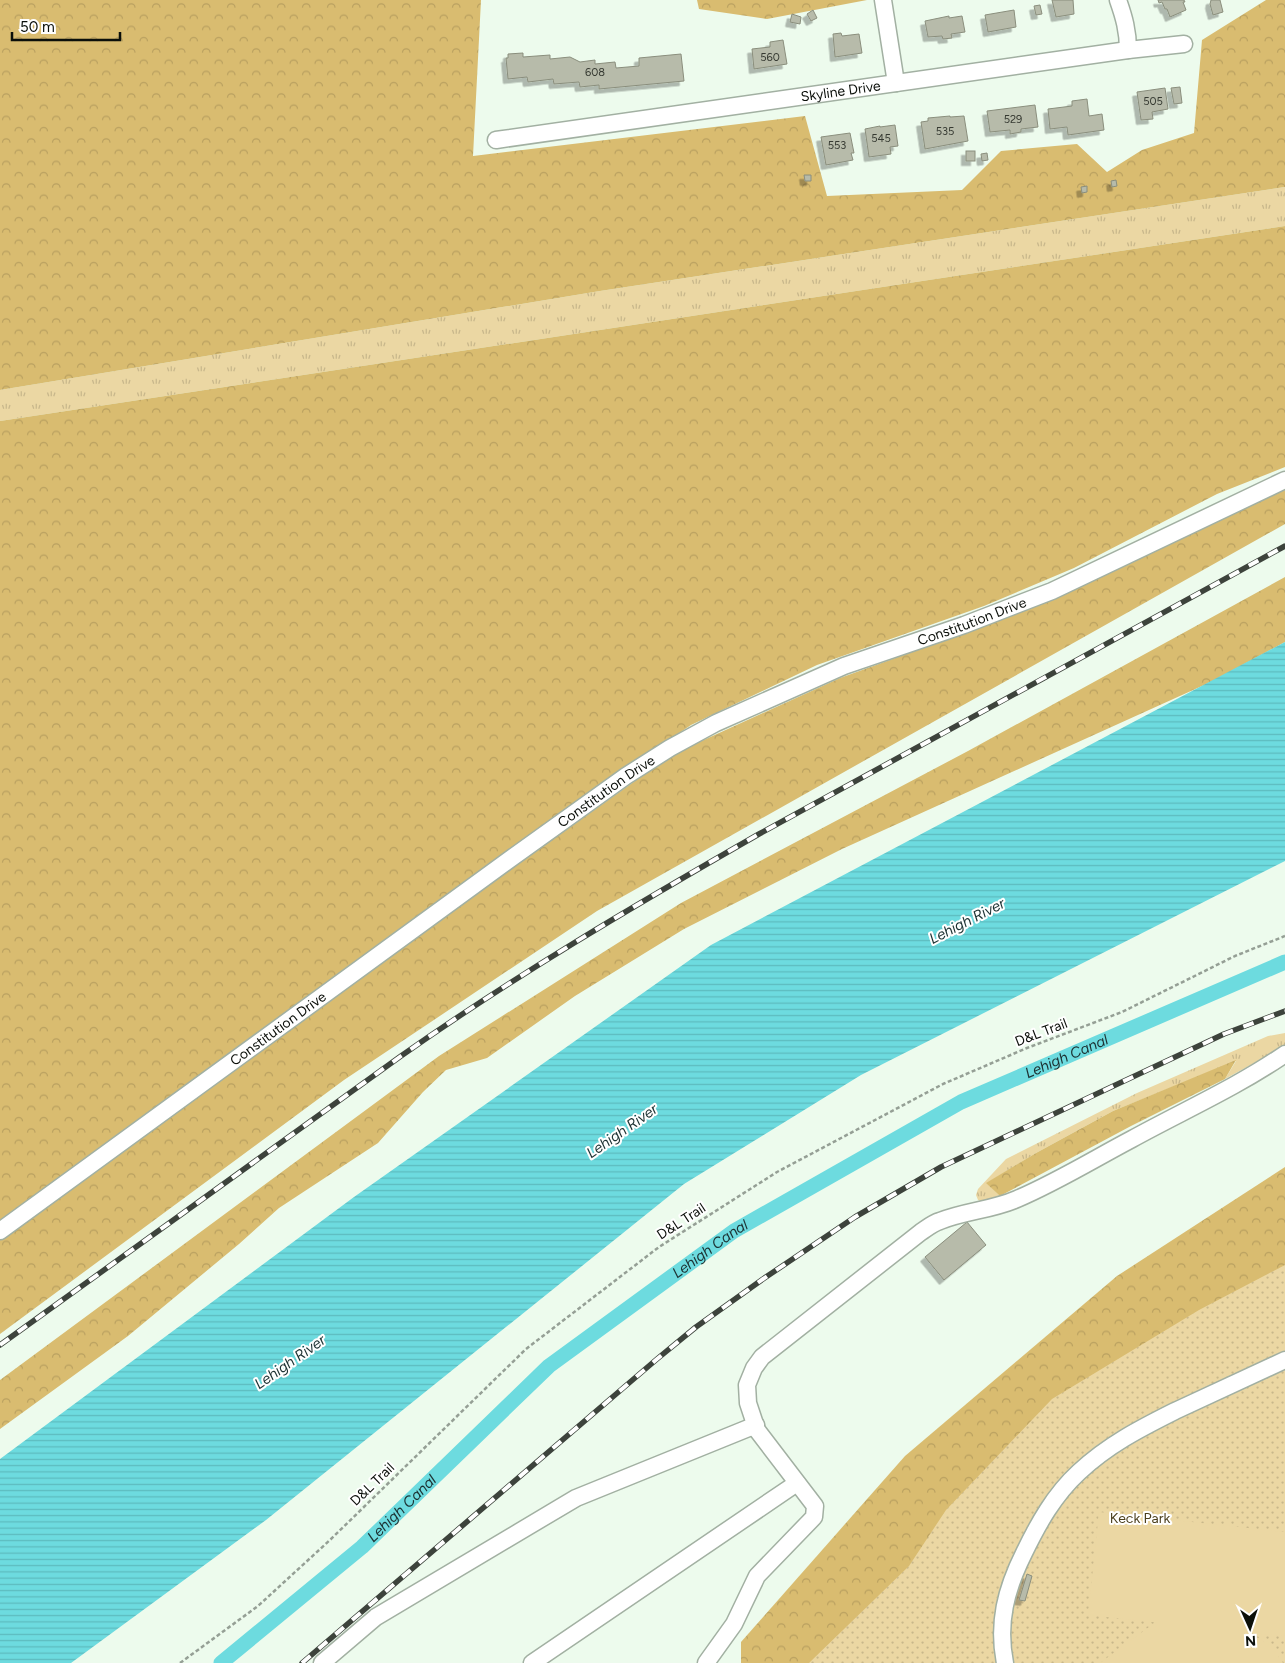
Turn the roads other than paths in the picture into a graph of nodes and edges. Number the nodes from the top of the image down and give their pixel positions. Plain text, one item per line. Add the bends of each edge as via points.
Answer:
1 (883, 0) edge
2 (1118, 0) edge
3 (1184, 44) dead end
4 (1128, 50) junction
5 (896, 83) junction
6 (496, 140) dead end
7 (1285, 480) edge
8 (1285, 1054) edge
9 (0, 1231) edge
10 (1285, 1360) edge
11 (756, 1425) junction
12 (797, 1483) junction
13 (322, 1663) edge
14 (532, 1663) edge
15 (706, 1663) edge
16 (1005, 1663) edge

1 - 5 street
2 - 4 street via 1128,34
3 - 4 street, Skyline Drive
4 - 5 street, Skyline Drive
5 - 6 street, Skyline Drive
7 - 9 street, Constitution Drive via 1052,590 964,625 844,666 716,723 670,748 626,776
8 - 11 street via 1226,1090 1056,1180 1017,1199 957,1215 921,1232 762,1357 746,1385
10 - 16 street via 1138,1430 1107,1448 1078,1472 1044,1514 1015,1571 1002,1611
11 - 12 street
11 - 13 street via 576,1498 376,1617
12 - 14 street
12 - 15 street via 815,1506 814,1517 758,1576 734,1624

